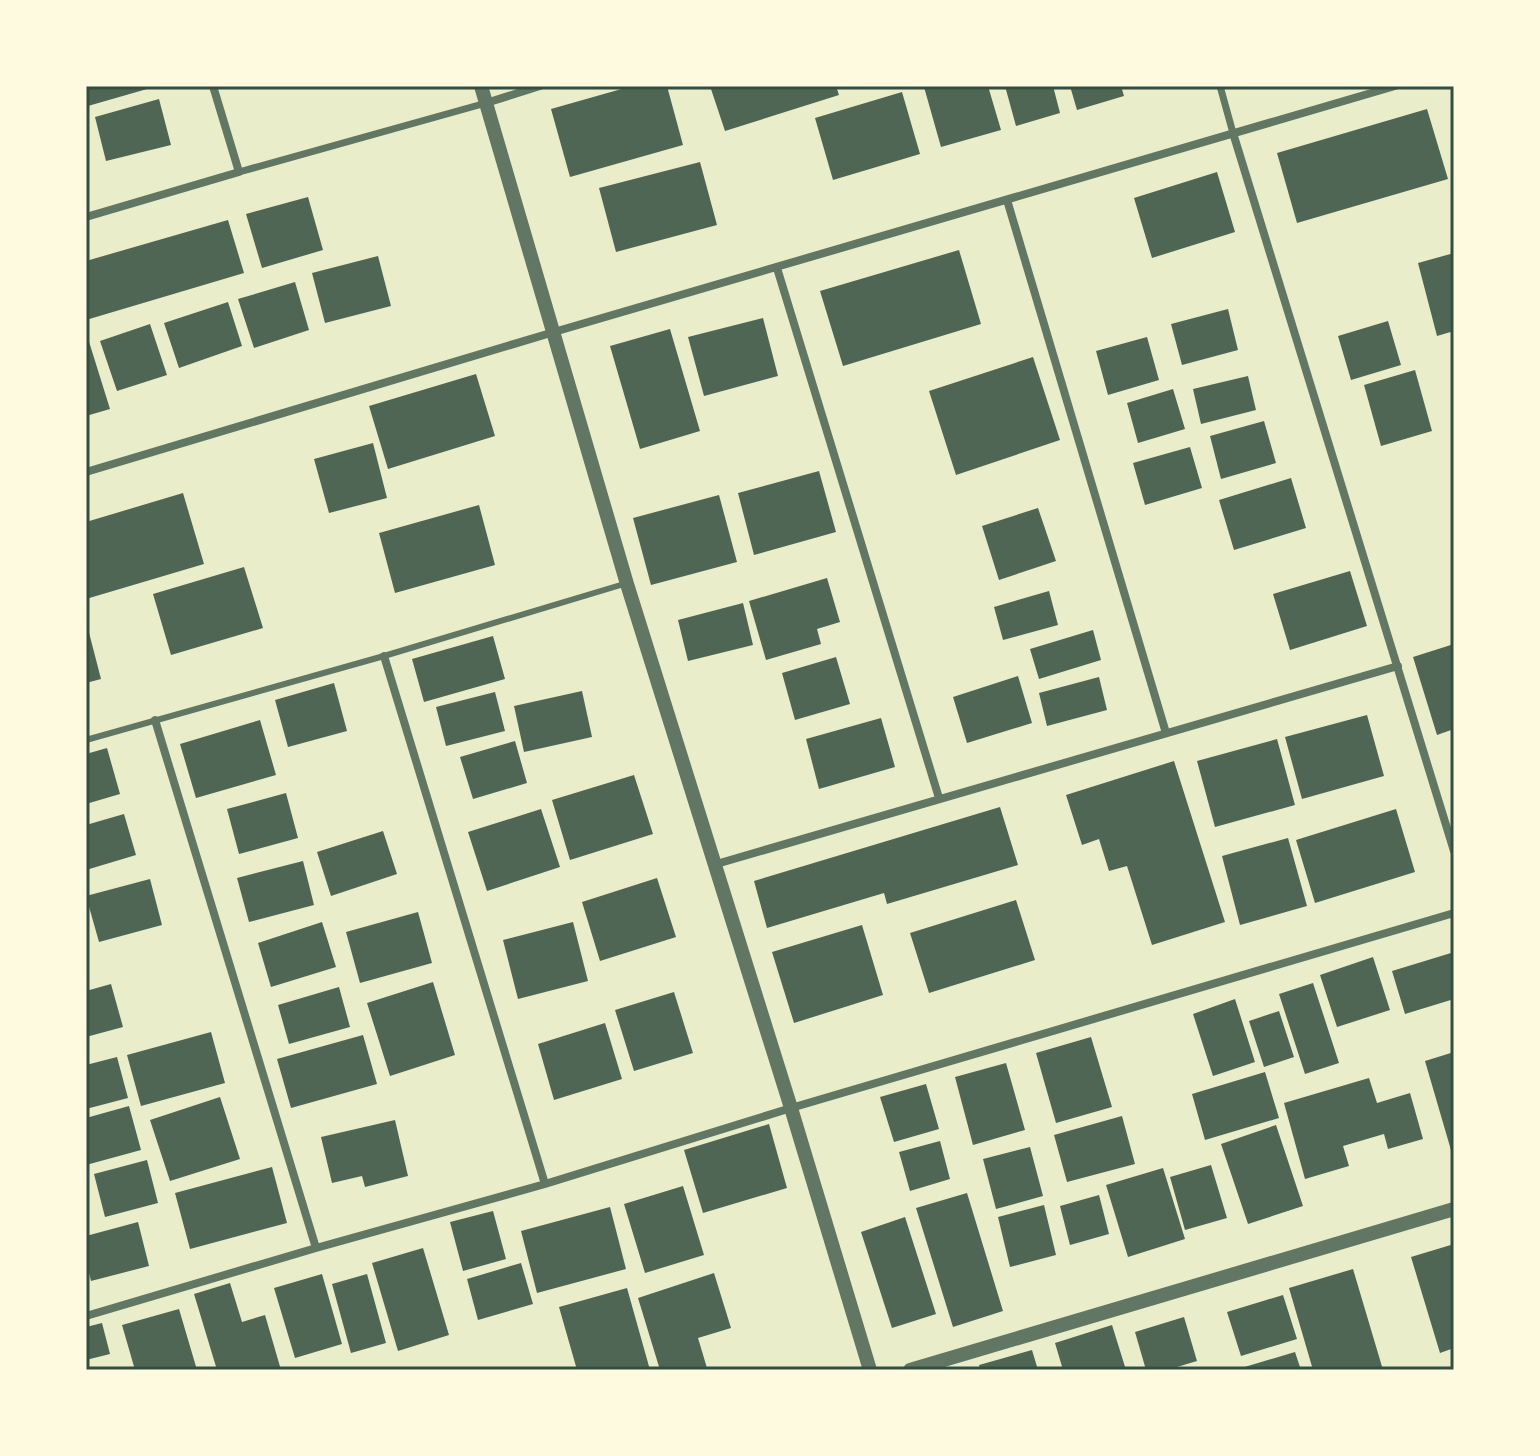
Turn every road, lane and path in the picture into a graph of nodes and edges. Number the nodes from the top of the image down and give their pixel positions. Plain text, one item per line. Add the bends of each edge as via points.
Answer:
1 (213, 86) edge
2 (481, 86) edge
3 (540, 86) edge
4 (1220, 86) edge
5 (1395, 86) edge
6 (486, 103) junction
7 (1233, 133) junction
8 (239, 172) junction
9 (1007, 200) junction
10 (86, 217) edge
11 (777, 268) junction
12 (554, 332) junction
13 (86, 472) edge
14 (627, 584) junction
15 (384, 656) junction
16 (1398, 666) junction
17 (155, 720) junction
18 (1166, 733) junction
19 (86, 740) edge
20 (939, 798) junction
21 (1454, 851) edge
22 (713, 865) junction
23 (1454, 913) edge
24 (791, 1108) junction
25 (545, 1184) junction
26 (1454, 1209) edge
27 (316, 1248) junction
28 (86, 1316) edge
29 (870, 1370) edge
30 (910, 1370) edge

1 - 8 street
2 - 6 street
3 - 6 street
4 - 7 street
5 - 7 street
6 - 8 street
6 - 12 street
7 - 9 street
7 - 16 street
8 - 10 street
9 - 11 street
9 - 18 street
11 - 12 street
11 - 20 street
12 - 13 street
12 - 14 street
14 - 15 lane
14 - 22 street
15 - 17 lane
15 - 25 street
16 - 18 street
16 - 21 street
17 - 19 lane
17 - 27 street
18 - 20 street
20 - 22 street
22 - 24 street
23 - 24 street
24 - 25 street
24 - 29 street
25 - 27 street
26 - 30 street
27 - 28 street

